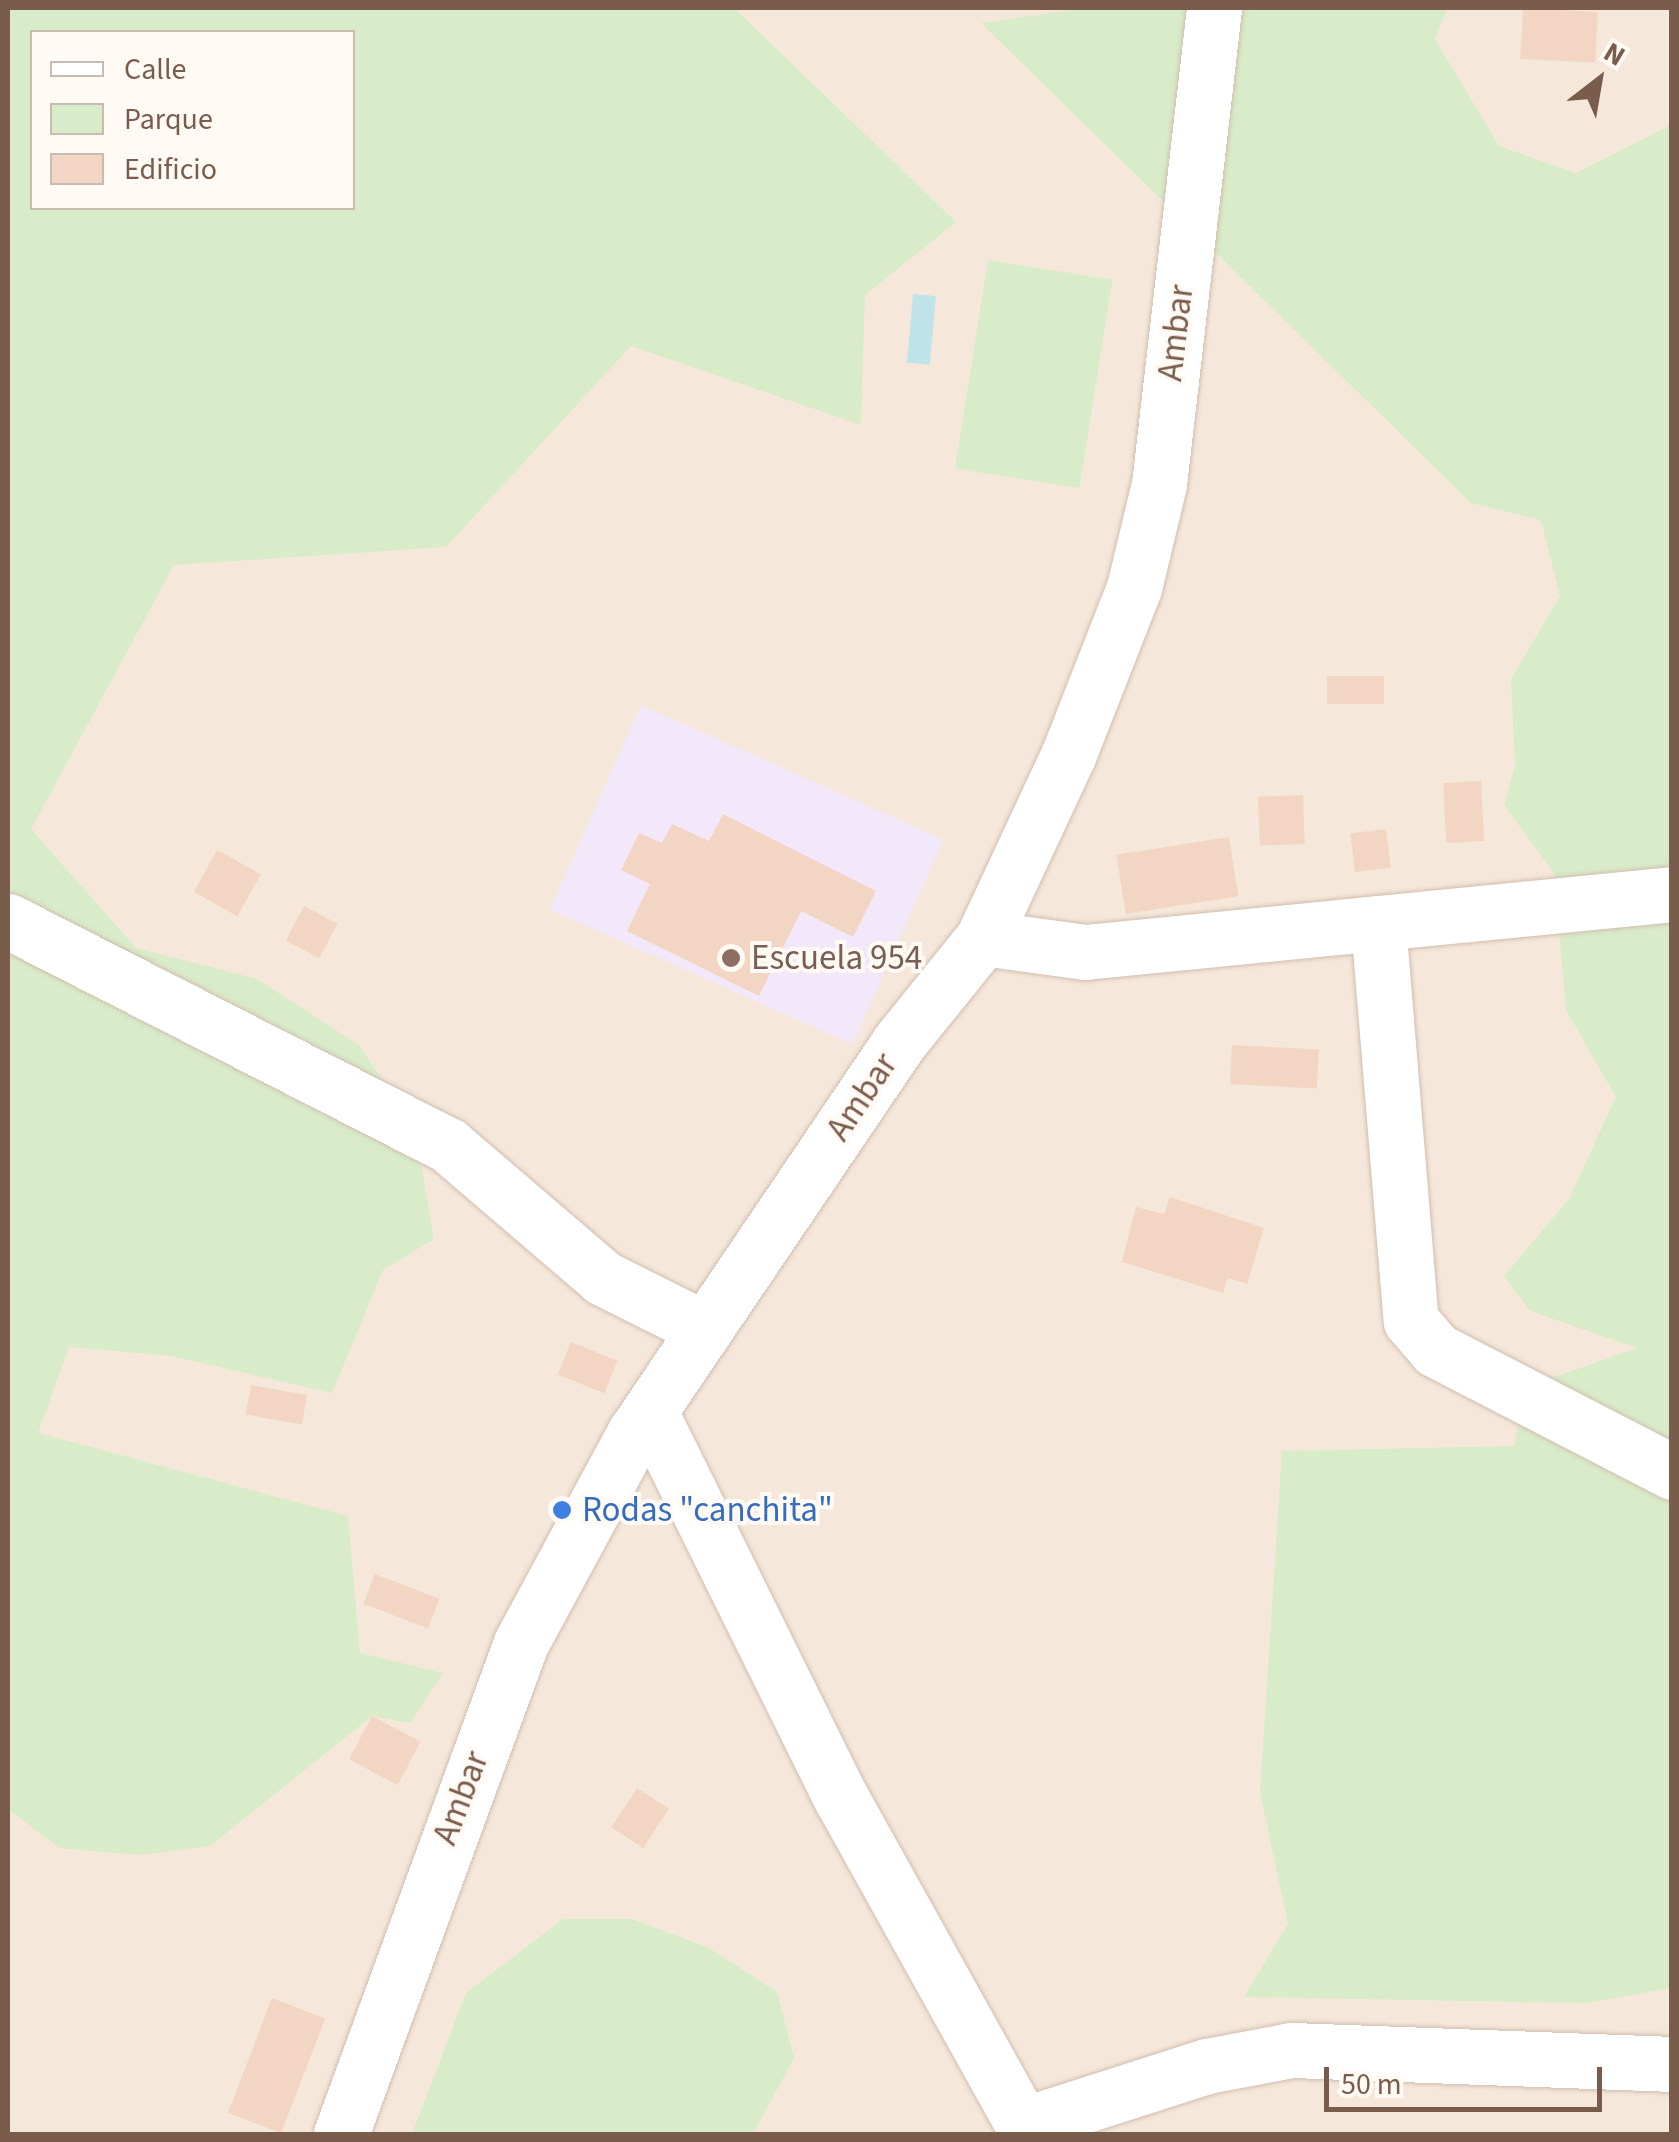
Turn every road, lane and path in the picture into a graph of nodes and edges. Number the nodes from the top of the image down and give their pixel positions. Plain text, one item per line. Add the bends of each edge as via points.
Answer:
1 (1214, 8) edge
2 (1672, 894) edge
3 (8, 921) edge
4 (1378, 923) junction
5 (983, 938) junction
6 (705, 1330) junction
7 (650, 1412) junction
8 (1672, 1472) edge
9 (1672, 2064) edge
10 (1026, 2130) edge
11 (340, 2134) edge

1 - 5 street, Ambar via 1159,484 1134,588
2 - 4 street
3 - 6 street via 448,1145 603,1278
4 - 5 street via 1085,952
4 - 8 street via 1411,1321 1436,1350
5 - 6 street, Ambar via 900,1041
6 - 7 street, Ambar
7 - 10 street via 840,1798
7 - 11 street, Ambar via 521,1643
9 - 10 street via 1292,2050 1207,2066

